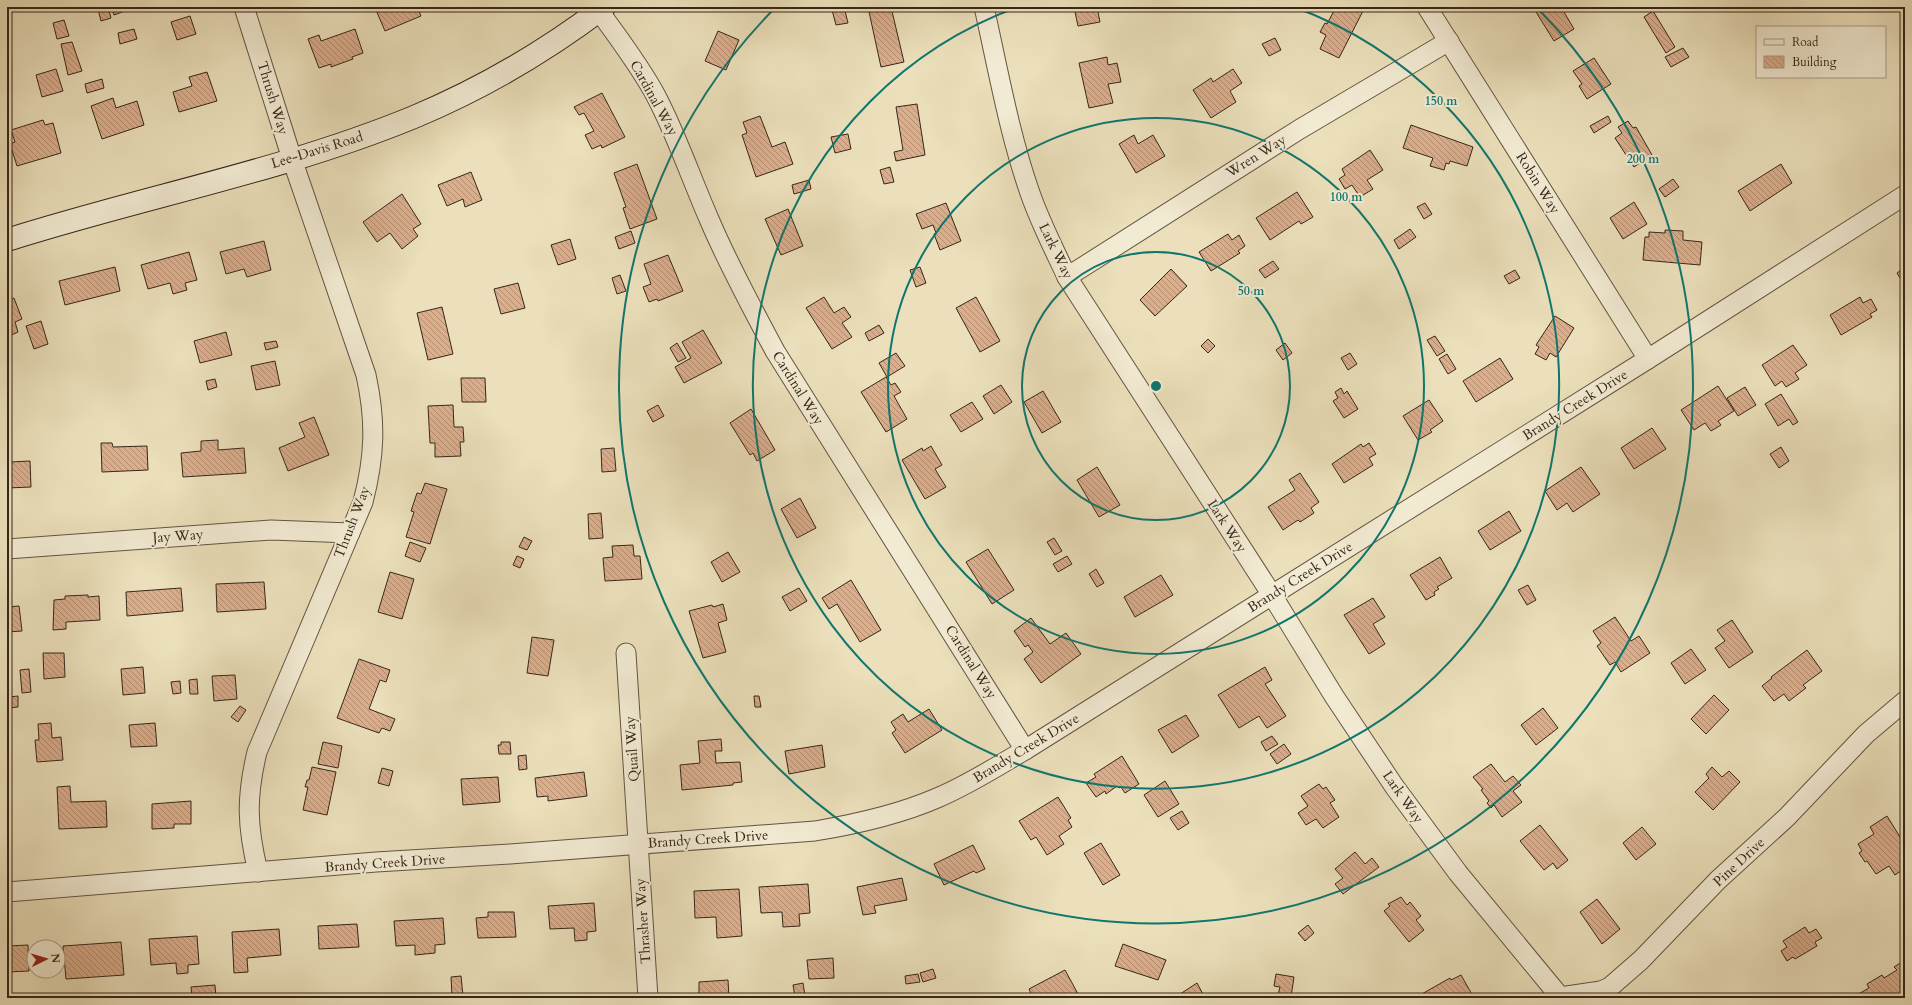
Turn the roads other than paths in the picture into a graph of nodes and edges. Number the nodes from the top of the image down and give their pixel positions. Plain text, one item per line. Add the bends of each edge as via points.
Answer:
1 (244, 7) edge
2 (984, 7) edge
3 (1427, 7) edge
4 (602, 9) edge
5 (1449, 41) junction
6 (292, 159) junction
7 (1905, 195) edge
8 (7, 240) edge
9 (1067, 277) junction
10 (1648, 359) junction
11 (350, 533) junction
12 (7, 549) edge
13 (1272, 595) junction
14 (626, 653) dead end
15 (1905, 701) edge
16 (1026, 750) junction
17 (638, 844) junction
18 (258, 872) junction
19 (7, 892) edge
20 (648, 998) edge
21 (1561, 998) edge

1 - 6 street, Thrush Way
2 - 9 street, Lark Way via 1030,192 1042,226
3 - 5 street, Robin Way
4 - 6 main road, Lee-Davis Road via 513,68 470,91 414,117
4 - 16 street, Cardinal Way via 656,95 740,286 775,351
5 - 9 street, Wren Way via 1300,129
5 - 10 street, Robin Way
6 - 8 main road, Lee-Davis Road
6 - 11 street, Thrush Way via 366,375 373,405 374,442 371,472 363,502
7 - 10 street, Brandy Creek Drive
9 - 13 street, Lark Way
10 - 13 street, Brandy Creek Drive
11 - 12 street, Jay Way via 271,530
11 - 18 street, Thrush Way via 257,752 250,780 248,808 250,837
13 - 16 street, Brandy Creek Drive
13 - 21 street, Lark Way via 1334,696 1394,786 1458,873
14 - 17 street, Quail Way
15 - 21 street, Pine Drive via 1866,734 1636,965 1610,987 1601,991
16 - 17 street, Brandy Creek Drive via 977,779 936,798 860,823 816,831
17 - 18 street, Brandy Creek Drive
17 - 20 street, Thrasher Way
18 - 19 street, Brandy Creek Drive

